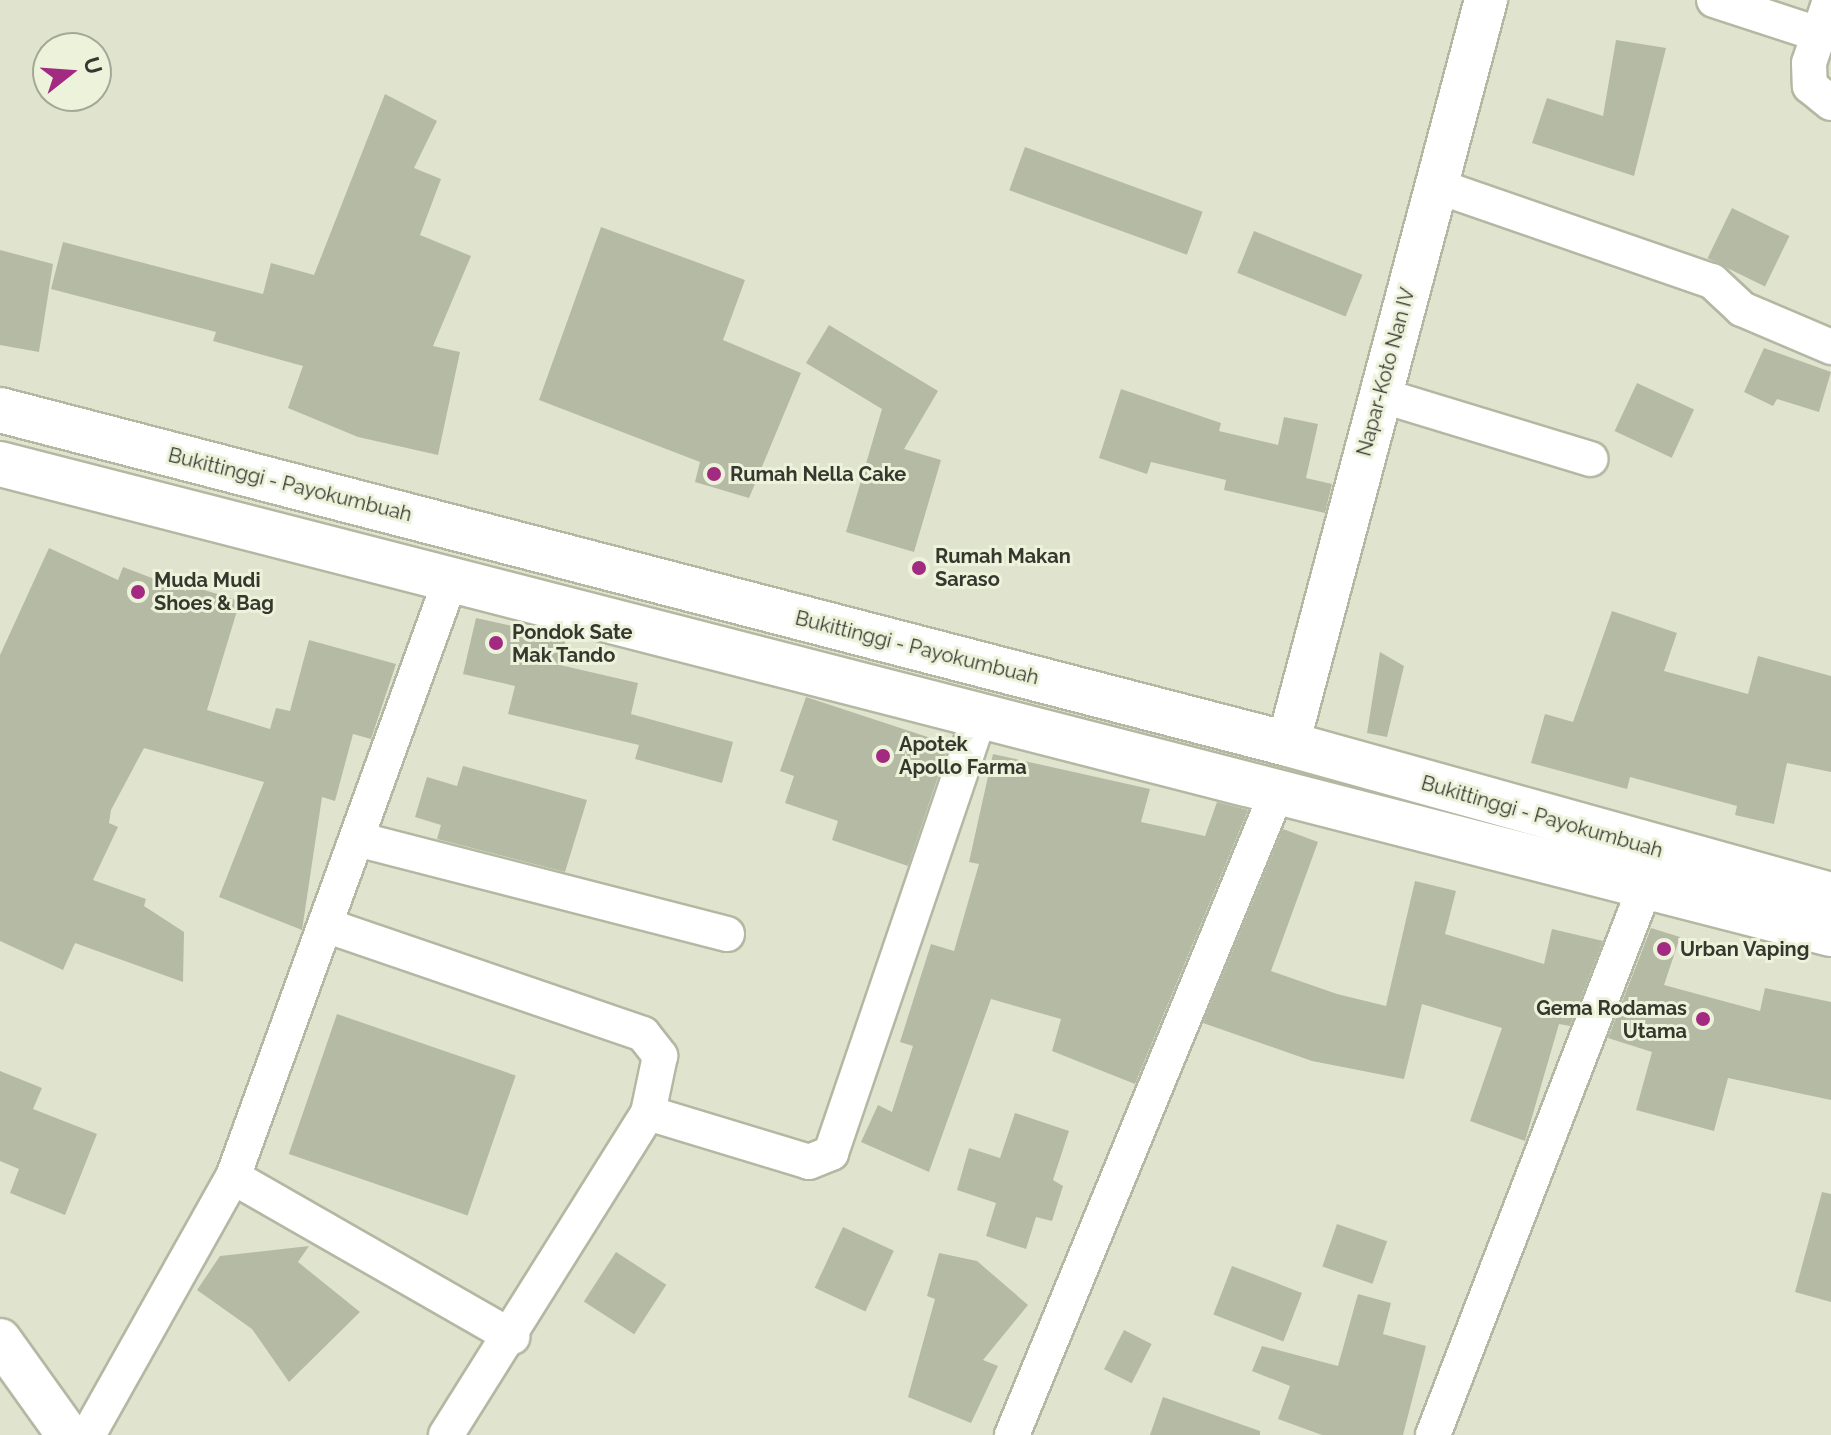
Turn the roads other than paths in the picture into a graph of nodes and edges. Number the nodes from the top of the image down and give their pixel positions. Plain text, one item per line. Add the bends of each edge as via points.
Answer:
1 (1486, 0) edge
2 (1714, 0) edge
3 (1830, 0) edge
4 (1818, 34) junction
5 (1831, 103) edge
6 (1434, 185) junction
7 (1831, 347) edge
8 (1380, 395) junction
9 (0, 410) edge
10 (1590, 459) dead end
11 (0, 464) edge
12 (618, 570) junction
13 (449, 584) junction
14 (775, 612) junction
15 (603, 620) junction
16 (762, 664) junction
17 (979, 719) junction
18 (1288, 744) junction
19 (1277, 792) junction
20 (357, 839) junction
21 (1645, 887) junction
22 (1831, 895) edge
23 (325, 925) junction
24 (727, 934) dead end
25 (1831, 934) edge
26 (648, 1113) junction
27 (233, 1177) junction
28 (512, 1337) junction
29 (0, 1340) edge
30 (68, 1435) edge
31 (88, 1435) edge
32 (446, 1435) edge
33 (1012, 1435) edge
34 (1433, 1435) edge

1 - 6 street, Napar-Koto Nan IV
2 - 4 street
3 - 4 street
4 - 5 street via 1810,86
6 - 7 street via 1712,281 1742,309
6 - 8 street, Napar-Koto Nan IV
8 - 10 street
8 - 18 street, Napar-Koto Nan IV
9 - 12 highway, Bukittinggi - Payokumbuah
11 - 13 highway, Bukittinggi - Payokumbuah
12 - 14 highway, Bukittinggi - Payokumbuah
12 - 15 highway
13 - 15 highway, Bukittinggi - Payokumbuah
13 - 20 street
14 - 16 highway
14 - 18 highway, Bukittinggi - Payokumbuah
15 - 16 highway, Bukittinggi - Payokumbuah
16 - 17 highway, Bukittinggi - Payokumbuah
17 - 19 highway, Bukittinggi - Payokumbuah
17 - 26 street via 826,1160 809,1162
18 - 22 highway, Bukittinggi - Payokumbuah
19 - 21 highway, Bukittinggi - Payokumbuah
19 - 33 street
20 - 23 street
20 - 24 street
21 - 25 highway, Bukittinggi - Payokumbuah
21 - 34 street
23 - 26 street via 643,1034 660,1056
23 - 27 street
26 - 28 street
27 - 28 street
27 - 31 street
28 - 32 street
29 - 30 street

